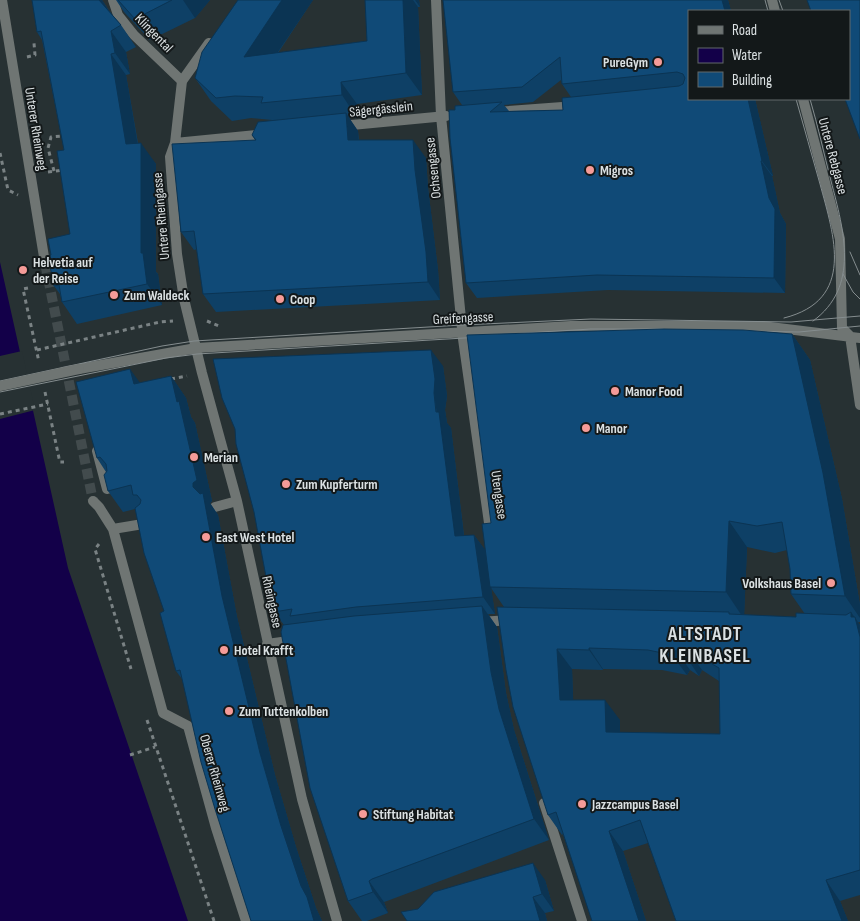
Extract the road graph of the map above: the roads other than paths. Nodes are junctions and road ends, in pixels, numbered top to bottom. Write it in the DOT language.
graph roads {
  1 [pos="2,0"];
  2 [pos="113,0"];
  3 [pos="436,0"];
  4 [pos="214,37"];
  5 [pos="182,81"];
  6 [pos="803,100"];
  7 [pos="587,106"];
  8 [pos="490,113"];
  9 [pos="461,115"];
  10 [pos="442,116"];
  11 [pos="333,127"];
  12 [pos="273,133"];
  13 [pos="174,144"];
  14 [pos="44,263"];
  15 [pos="463,332"];
  16 [pos="855,337"];
  17 [pos="196,348"];
  18 [pos="0,386"];
  19 [pos="860,405"];
  20 [pos="96,444"];
  21 [pos="115,491"];
  22 [pos="92,501"];
  23 [pos="237,501"];
  24 [pos="215,508"];
  25 [pos="148,523"];
  26 [pos="113,529"];
  27 [pos="494,552"];
  28 [pos="523,620"];
  29 [pos="465,623"];
  30 [pos="304,639"];
  31 [pos="267,644"];
  32 [pos="542,794"];
  33 [pos="246,921"];
  34 [pos="337,921"];
  35 [pos="582,921"];
  1 -- 14 [label="street, Unterer Rheinweg"];
  2 -- 5 [label="street, Klingental"];
  3 -- 10 [label="street, Ochsengasse"];
  4 -- 5 [label="street"];
  5 -- 13 [label="street, Untere Rheingasse"];
  6 -- 16 [label="street, Untere Rebgasse"];
  7 -- 8 [label="street"];
  9 -- 10 [label="street, Sägergässlein"];
  10 -- 11 [label="street, Sägergässlein"];
  10 -- 15 [label="street, Ochsengasse"];
  12 -- 13 [label="street"];
  13 -- 17 [label="street, Untere Rheingasse"];
  15 -- 16 [label="street, Greifengasse"];
  15 -- 17 [label="street, Greifengasse"];
  15 -- 27 [label="street, Utengasse"];
  16 -- 19 [label="street, Untere Rebgasse"];
  17 -- 18 [label="street, Greifengasse, bridge"];
  17 -- 23 [label="street, Rheingasse"];
  20 -- 21 [label="street"];
  22 -- 26 [label="street"];
  23 -- 24 [label="street"];
  23 -- 31 [label="street, Rheingasse"];
  25 -- 26 [label="street"];
  26 -- 33 [label="street, Oberer Rheinweg"];
  28 -- 29 [label="street"];
  30 -- 31 [label="street"];
  31 -- 34 [label="street, Rheingasse"];
  32 -- 35 [label="street"];
}
